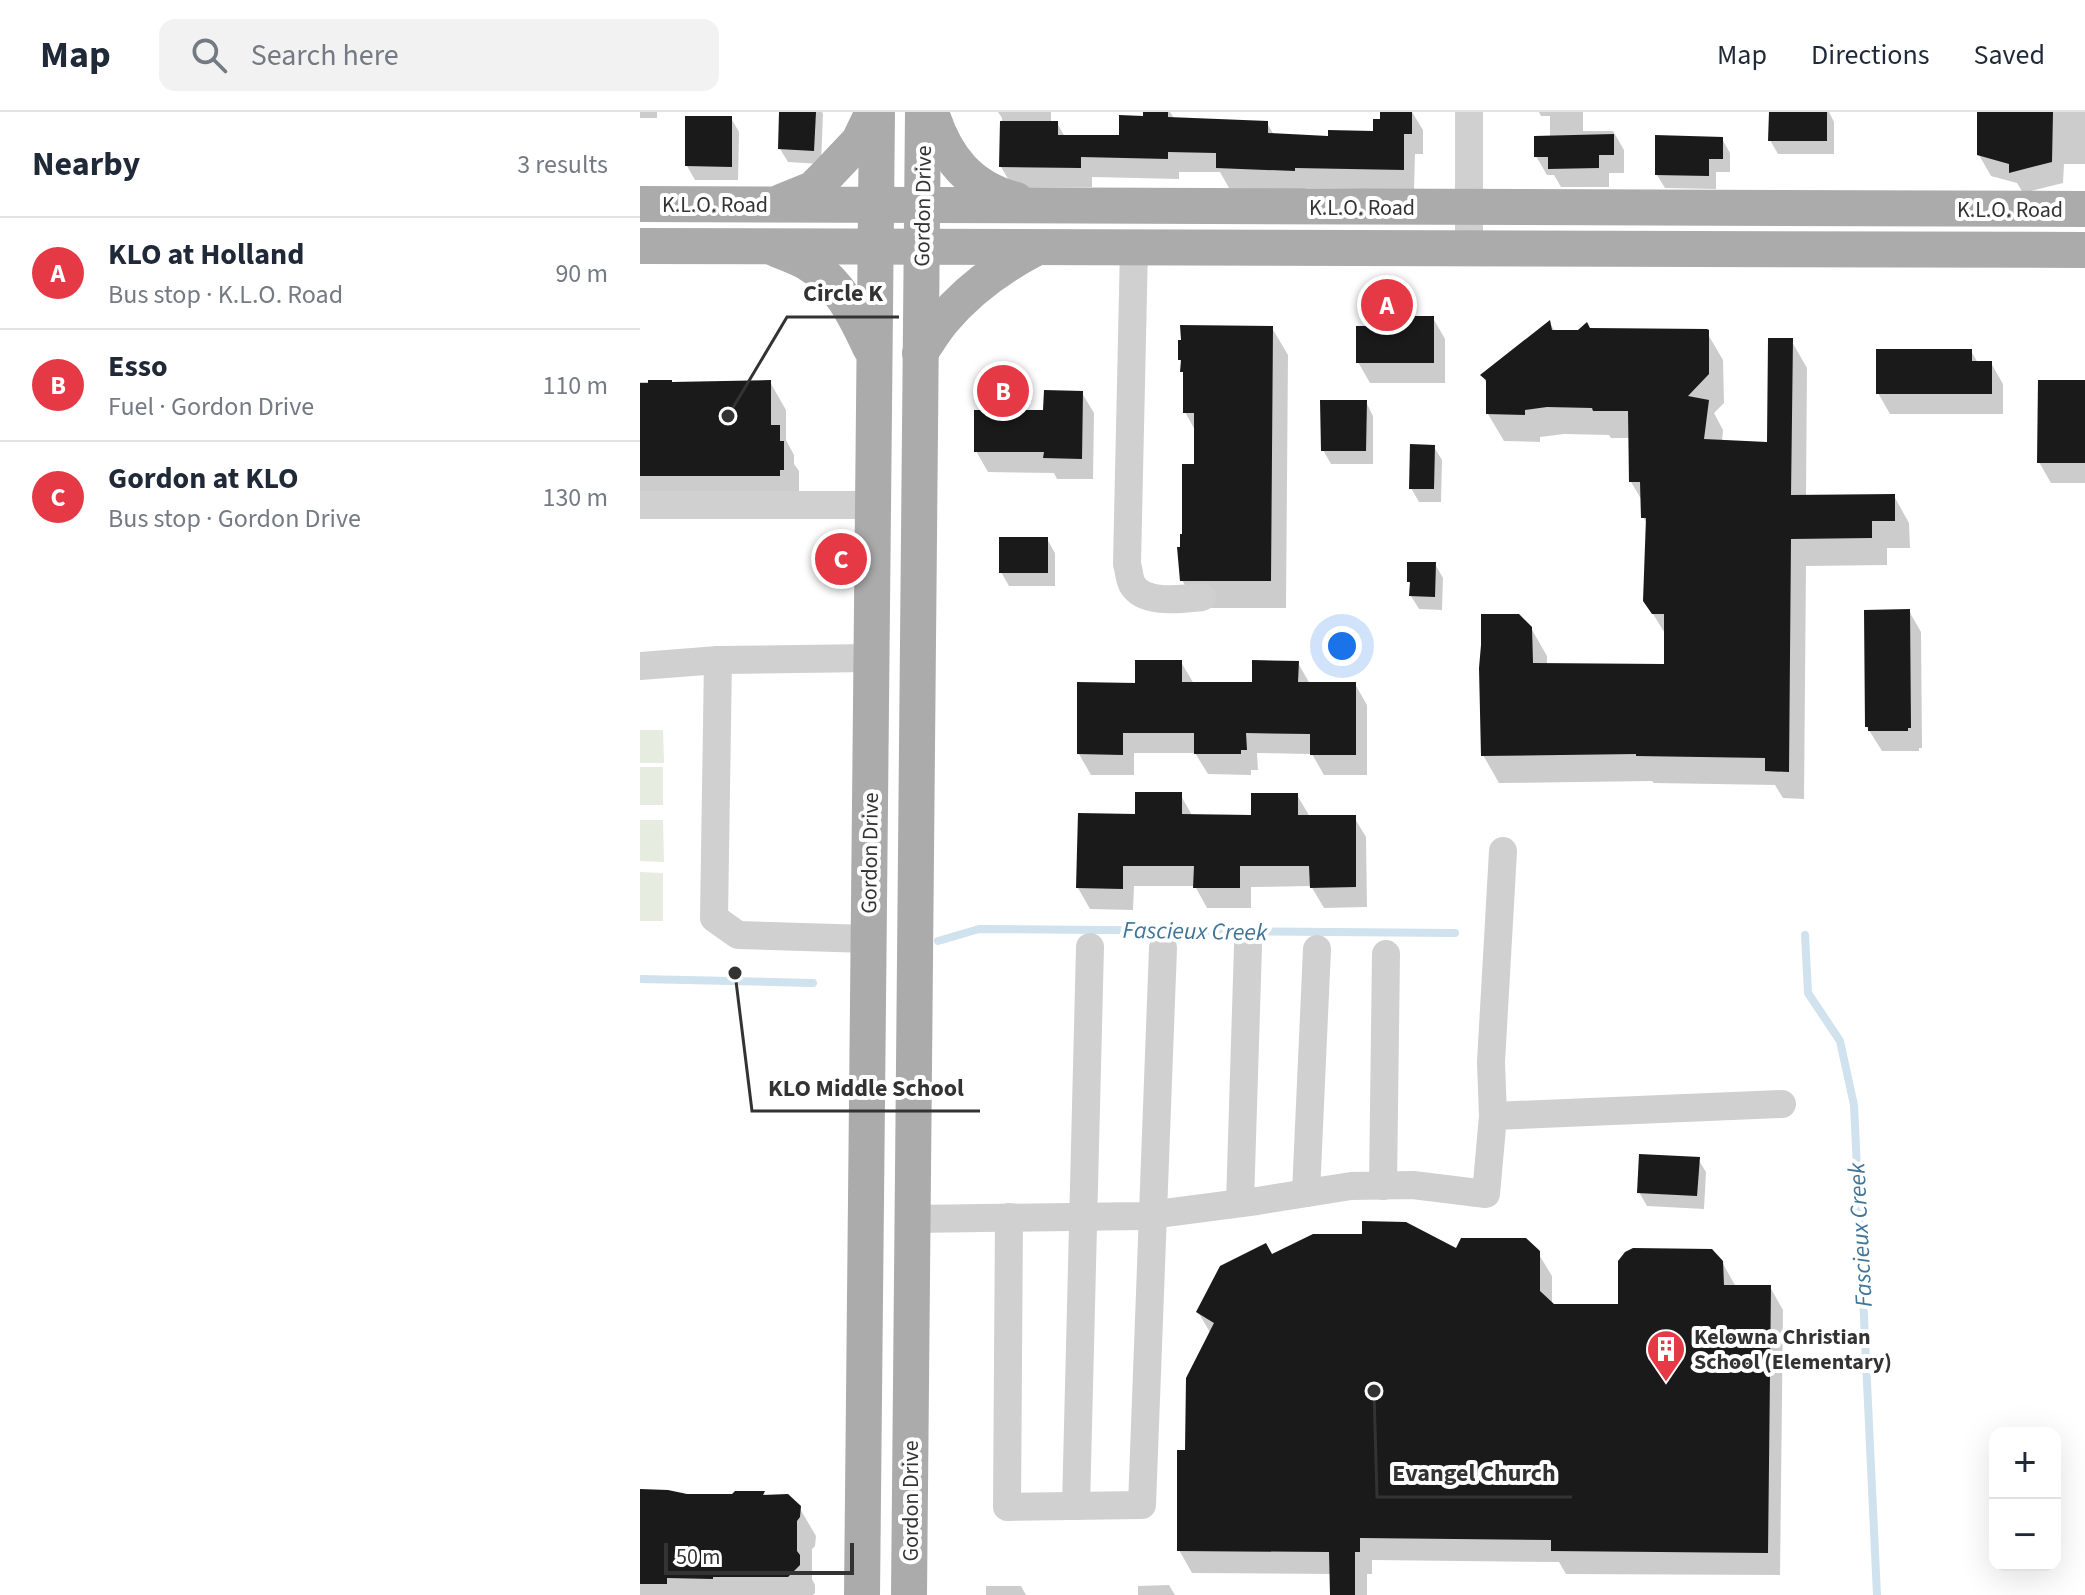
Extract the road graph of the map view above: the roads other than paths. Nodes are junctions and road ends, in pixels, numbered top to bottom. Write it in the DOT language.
graph roads {
  1 [pos="875,112"];
  2 [pos="923,112"];
  3 [pos="931,112"];
  4 [pos="1469,112"];
  5 [pos="640,204"];
  6 [pos="776,204"];
  7 [pos="875,205"];
  8 [pos="922,205"];
  9 [pos="1036,205"];
  10 [pos="1469,207"];
  11 [pos="2085,209"];
  12 [pos="640,246"];
  13 [pos="767,246"];
  14 [pos="874,246"];
  15 [pos="921,246"];
  16 [pos="1038,247"];
  17 [pos="1134,247"];
  18 [pos="1469,248"];
  19 [pos="2085,250"];
  20 [pos="873,353"];
  21 [pos="920,353"];
  22 [pos="640,505"];
  23 [pos="872,505"];
  24 [pos="1202,597"];
  25 [pos="870,658"];
  26 [pos="718,660"];
  27 [pos="640,666"];
  28 [pos="1503,851"];
  29 [pos="868,939"];
  30 [pos="1248,946"];
  31 [pos="1090,947"];
  32 [pos="1163,948"];
  33 [pos="1317,949"];
  34 [pos="1386,954"];
  35 [pos="1782,1104"];
  36 [pos="1493,1116"];
  37 [pos="1383,1186"];
  38 [pos="1306,1193"];
  39 [pos="1240,1203"];
  40 [pos="1154,1214"];
  41 [pos="1009,1217"];
  42 [pos="1082,1217"];
  43 [pos="912,1219"];
  44 [pos="1076,1506"];
  45 [pos="862,1595"];
  46 [pos="909,1595"];
  1 -- 6 [label="main road"];
  1 -- 7 [label="main road, Gordon Drive"];
  2 -- 8 [label="main road, Gordon Drive"];
  3 -- 9 [label="main road"];
  4 -- 10 [label="street"];
  5 -- 6 [label="main road, K.L.O. Road"];
  6 -- 7 [label="main road, K.L.O. Road"];
  7 -- 8 [label="main road, K.L.O. Road"];
  7 -- 14 [label="main road, Gordon Drive"];
  8 -- 9 [label="main road, K.L.O. Road"];
  8 -- 15 [label="main road, Gordon Drive"];
  9 -- 10 [label="main road, K.L.O. Road"];
  10 -- 11 [label="main road, K.L.O. Road"];
  10 -- 18 [label="street"];
  12 -- 13 [label="main road, K.L.O. Road"];
  13 -- 14 [label="main road, K.L.O. Road"];
  13 -- 20 [label="main road"];
  14 -- 15 [label="main road, K.L.O. Road"];
  14 -- 20 [label="main road, Gordon Drive"];
  15 -- 16 [label="main road, K.L.O. Road"];
  15 -- 21 [label="main road, Gordon Drive"];
  16 -- 17 [label="main road, K.L.O. Road"];
  16 -- 21 [label="main road"];
  17 -- 18 [label="main road, K.L.O. Road"];
  17 -- 24 [label="street"];
  18 -- 19 [label="main road, K.L.O. Road"];
  20 -- 23 [label="main road, Gordon Drive"];
  21 -- 43 [label="main road, Gordon Drive"];
  22 -- 23 [label="street"];
  23 -- 25 [label="main road, Gordon Drive"];
  25 -- 26 [label="street"];
  25 -- 29 [label="main road, Gordon Drive"];
  26 -- 27 [label="street"];
  26 -- 29 [label="street"];
  28 -- 36 [label="street"];
  29 -- 45 [label="main road, Gordon Drive"];
  30 -- 39 [label="street"];
  31 -- 42 [label="street"];
  32 -- 40 [label="street"];
  33 -- 38 [label="street"];
  34 -- 37 [label="street"];
  35 -- 36 [label="street"];
  36 -- 37 [label="street"];
  37 -- 38 [label="street"];
  38 -- 39 [label="street"];
  39 -- 40 [label="street"];
  40 -- 42 [label="street"];
  40 -- 44 [label="street"];
  41 -- 42 [label="street"];
  41 -- 43 [label="street"];
  41 -- 44 [label="street"];
  42 -- 44 [label="street"];
  43 -- 46 [label="main road, Gordon Drive"];
}
